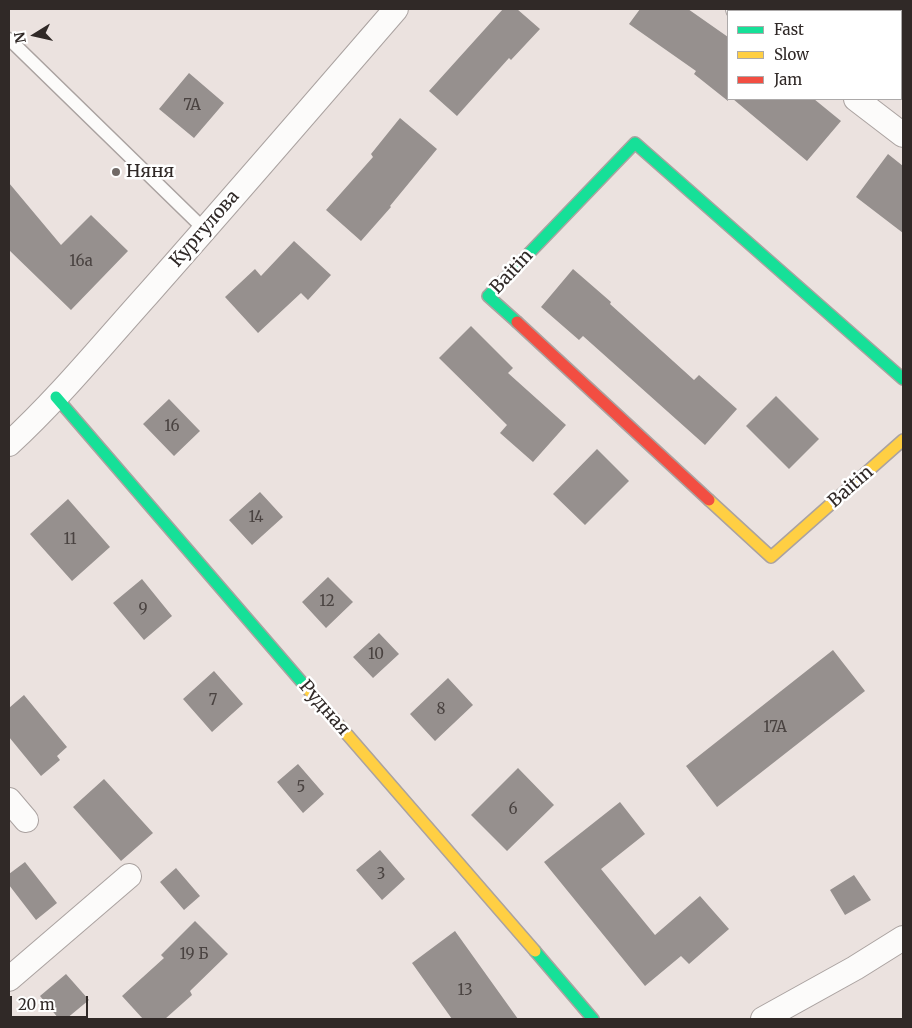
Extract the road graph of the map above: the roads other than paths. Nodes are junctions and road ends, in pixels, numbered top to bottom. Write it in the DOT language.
graph roads {
  1 [pos="396,9"];
  2 [pos="9,39"];
  3 [pos="857,100"];
  4 [pos="903,135"];
  5 [pos="205,230"];
  6 [pos="903,379"];
  7 [pos="56,397"];
  8 [pos="903,440"];
  9 [pos="9,444"];
  10 [pos="9,800"];
  11 [pos="26,820"];
  12 [pos="129,876"];
  13 [pos="903,938"];
  14 [pos="9,979"];
  15 [pos="593,1019"];
  16 [pos="763,1019"];
  1 -- 5 [label="street, Кургулова"];
  2 -- 5 [label="lane"];
  3 -- 4 [label="street"];
  5 -- 7 [label="street, Кургулова"];
  6 -- 8 [label="street, Baitin"];
  7 -- 9 [label="street, Кургулова"];
  7 -- 15 [label="street, Рудная"];
  10 -- 11 [label="street"];
  12 -- 14 [label="street"];
  13 -- 16 [label="street"];
}
